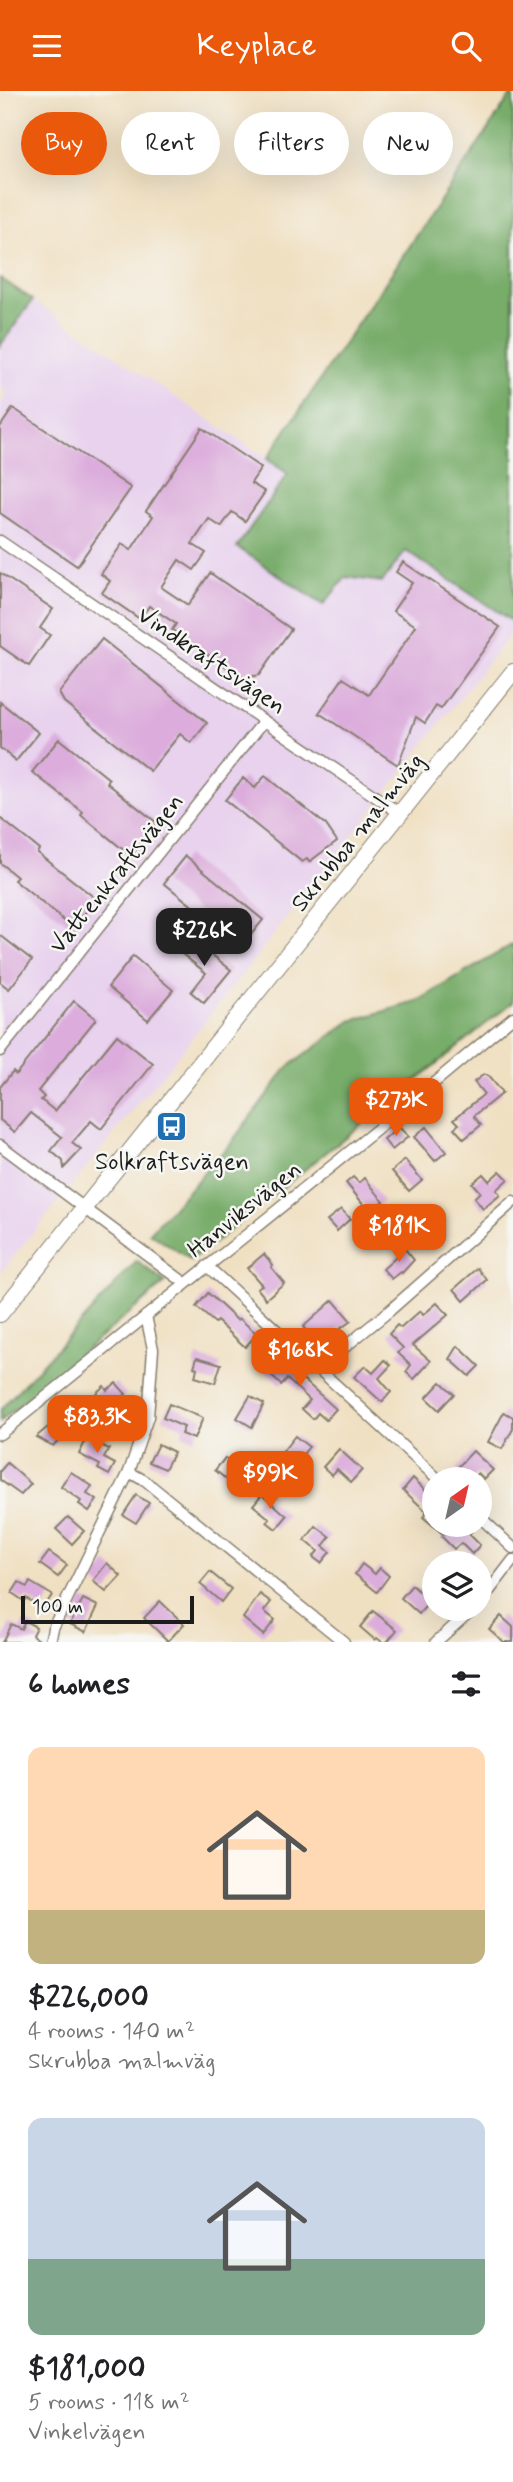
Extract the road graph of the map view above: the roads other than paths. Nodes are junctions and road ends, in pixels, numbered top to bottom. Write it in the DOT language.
graph roads {
  1 [pos="0,541"];
  2 [pos="513,672"];
  3 [pos="264,721"];
  4 [pos="401,814"];
  5 [pos="513,1017"];
  6 [pos="0,1051"];
  7 [pos="0,1145"];
  8 [pos="513,1202"];
  9 [pos="86,1208"];
  10 [pos="207,1266"];
  11 [pos="185,1283"];
  12 [pos="0,1314"];
  13 [pos="146,1315"];
  14 [pos="319,1368"];
  15 [pos="0,1434"];
  16 [pos="425,1467"];
  17 [pos="129,1472"];
  18 [pos="492,1528"];
  19 [pos="513,1548"];
  20 [pos="513,1560"];
  21 [pos="492,1587"];
  22 [pos="459,1621"];
  23 [pos="50,1642"];
  24 [pos="344,1642"];
  25 [pos="436,1642"];
  1 -- 3 [label="street, Vindkraftsvägen"];
  2 -- 4 [label="street, Skrubba malmväg"];
  3 -- 4 [label="street, Vindkraftsvägen"];
  3 -- 6 [label="street, Vattenkraftsvägen"];
  4 -- 9 [label="street, Skrubba malmväg"];
  5 -- 10 [label="street, Hanviksvägen"];
  7 -- 9 [label="street"];
  8 -- 14 [label="street"];
  9 -- 11 [label="street"];
  9 -- 12 [label="street, Skrubba malmväg"];
  10 -- 11 [label="street, Hanviksvägen"];
  10 -- 14 [label="street"];
  11 -- 13 [label="street, Hanviksvägen"];
  13 -- 15 [label="street, Hanviksvägen"];
  13 -- 17 [label="street"];
  14 -- 16 [label="street"];
  17 -- 23 [label="street"];
  17 -- 24 [label="street"];
  18 -- 19 [label="street"];
  20 -- 21 [label="street"];
  22 -- 25 [label="street"];
}
